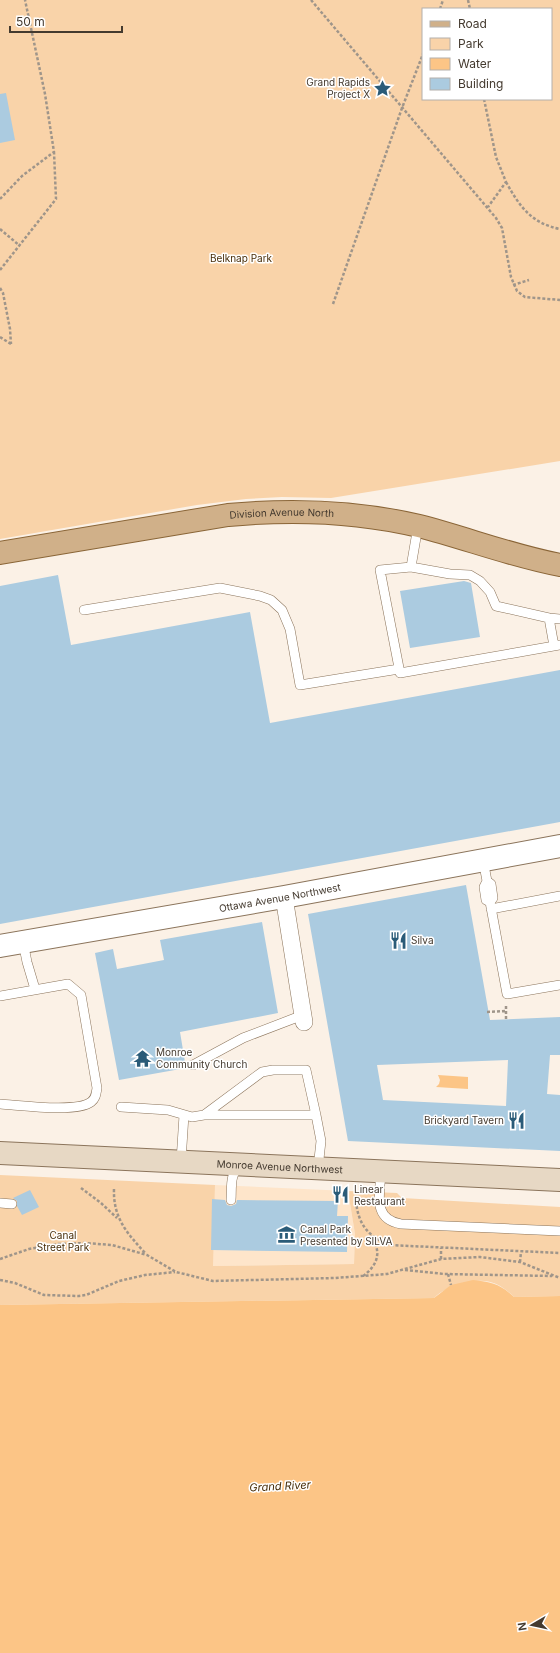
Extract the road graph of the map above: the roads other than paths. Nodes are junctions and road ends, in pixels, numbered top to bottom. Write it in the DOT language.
graph roads {
  1 [pos="418,526"];
  2 [pos="0,553"];
  3 [pos="560,565"];
  4 [pos="411,567"];
  5 [pos="84,610"];
  6 [pos="549,618"];
  7 [pos="560,619"];
  8 [pos="557,646"];
  9 [pos="399,669"];
  10 [pos="560,846"];
  11 [pos="485,871"];
  12 [pos="560,896"];
  13 [pos="284,897"];
  14 [pos="491,906"];
  15 [pos="23,942"];
  16 [pos="0,946"];
  17 [pos="560,985"];
  18 [pos="35,989"];
  19 [pos="0,996"];
  20 [pos="304,1019"];
  21 [pos="193,1065"];
  22 [pos="0,1104"];
  23 [pos="120,1107"];
  24 [pos="204,1115"];
  25 [pos="316,1115"];
  26 [pos="184,1116"];
  27 [pos="0,1153"];
  28 [pos="181,1161"];
  29 [pos="266,1166"];
  30 [pos="0,1167"];
  31 [pos="318,1168"];
  32 [pos="233,1178"];
  33 [pos="381,1178"];
  34 [pos="560,1180"];
  35 [pos="560,1194"];
  36 [pos="231,1200"];
  37 [pos="0,1204"];
  38 [pos="12,1204"];
  39 [pos="560,1231"];
  1 -- 2 [label="main road, Division Avenue North"];
  1 -- 3 [label="main road, Division Avenue North"];
  1 -- 4 [label="lane"];
  4 -- 6 [label="lane"];
  4 -- 9 [label="lane"];
  5 -- 9 [label="lane"];
  6 -- 7 [label="lane"];
  6 -- 8 [label="lane"];
  8 -- 9 [label="lane"];
  10 -- 11 [label="street, Ottawa Avenue Northwest"];
  11 -- 13 [label="street, Ottawa Avenue Northwest"];
  11 -- 14 [label="lane"];
  12 -- 14 [label="lane"];
  13 -- 15 [label="street, Ottawa Avenue Northwest"];
  13 -- 20 [label="street"];
  14 -- 17 [label="lane"];
  15 -- 16 [label="street, Ottawa Avenue Northwest"];
  15 -- 18 [label="lane"];
  18 -- 19 [label="lane"];
  18 -- 22 [label="lane"];
  20 -- 21 [label="lane"];
  23 -- 26 [label="lane"];
  24 -- 25 [label="lane"];
  24 -- 25 [label="lane"];
  24 -- 26 [label="lane"];
  25 -- 31 [label="lane"];
  26 -- 28 [label="lane"];
  27 -- 28 [label="main road, Monroe Avenue Northwest"];
  28 -- 29 [label="main road, Monroe Avenue Northwest"];
  29 -- 31 [label="main road, Monroe Avenue Northwest"];
  29 -- 32 [label="lane"];
  30 -- 32 [label="main road, Monroe Avenue Northwest"];
  31 -- 33 [label="main road, Monroe Avenue Northwest"];
  32 -- 33 [label="main road, Monroe Avenue Northwest"];
  32 -- 36 [label="lane"];
  33 -- 34 [label="main road, Monroe Avenue Northwest"];
  33 -- 35 [label="main road, Monroe Avenue Northwest"];
  33 -- 39 [label="lane"];
  37 -- 38 [label="lane"];
}
